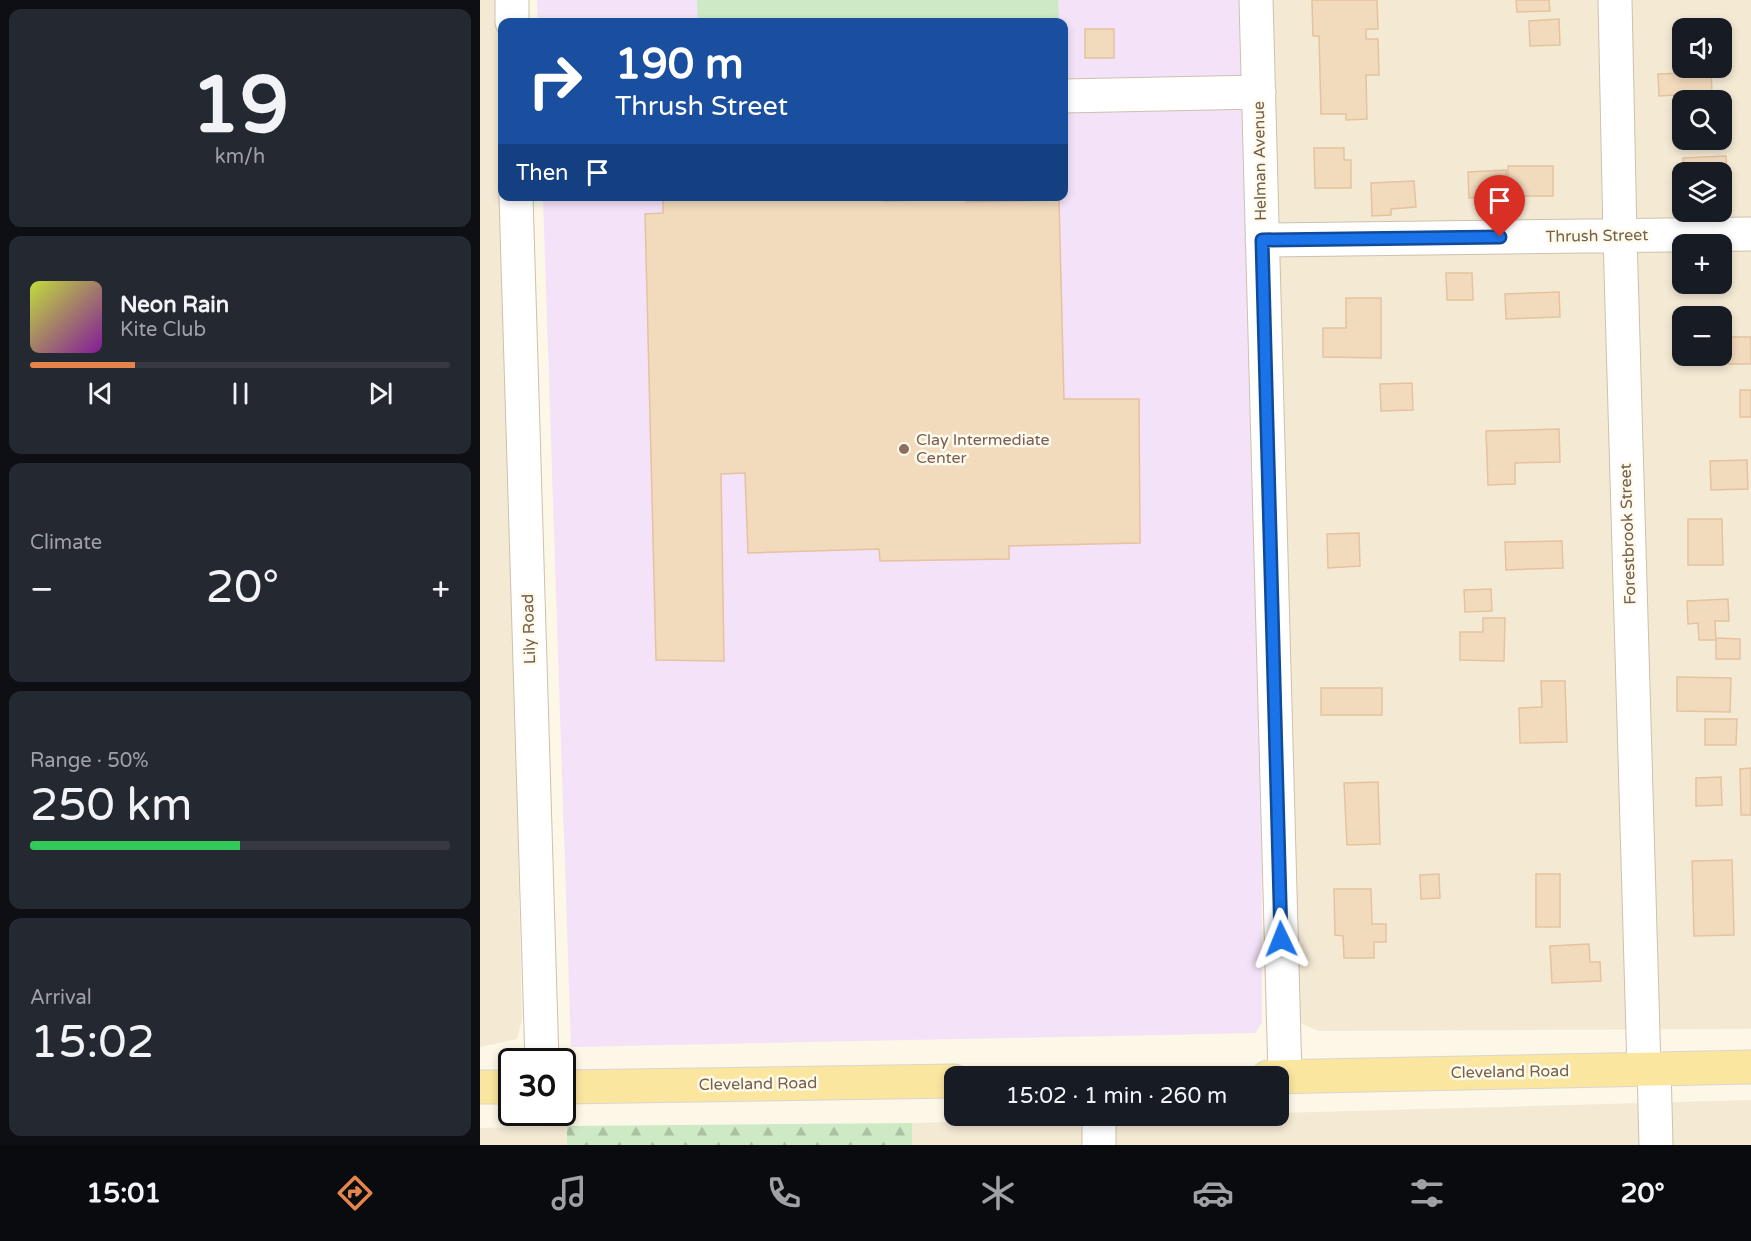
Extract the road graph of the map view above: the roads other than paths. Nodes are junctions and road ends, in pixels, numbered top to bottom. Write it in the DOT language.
graph roads {
  1 [pos="512,0"];
  2 [pos="1257,0"];
  3 [pos="1615,0"];
  4 [pos="512,18"];
  5 [pos="1259,92"];
  6 [pos="1068,96"];
  7 [pos="516,201"];
  8 [pos="1751,234"];
  9 [pos="1620,236"];
  10 [pos="1262,240"];
  11 [pos="542,1048"];
  12 [pos="1276,1066"];
  13 [pos="1751,1067"];
  14 [pos="1649,1068"];
  15 [pos="1289,1077"];
  16 [pos="944,1081"];
  17 [pos="480,1087"];
  18 [pos="498,1087"];
  19 [pos="576,1087"];
  20 [pos="1099,1126"];
  21 [pos="1099,1145"];
  22 [pos="1656,1145"];
  1 -- 4 [label="street"];
  2 -- 5 [label="street, Helman Avenue"];
  3 -- 9 [label="street, Forestbrook Street"];
  5 -- 6 [label="street"];
  5 -- 10 [label="street, Helman Avenue"];
  7 -- 11 [label="street, Lily Road"];
  8 -- 9 [label="street, Thrush Street"];
  9 -- 10 [label="street, Thrush Street"];
  9 -- 14 [label="street, Forestbrook Street"];
  10 -- 12 [label="street, Helman Avenue"];
  13 -- 14 [label="main road, Cleveland Road"];
  14 -- 15 [label="main road, Cleveland Road"];
  14 -- 22 [label="street, Forestbrook Street"];
  16 -- 19 [label="main road, Cleveland Road"];
  17 -- 18 [label="main road"];
  20 -- 21 [label="street"];
}
